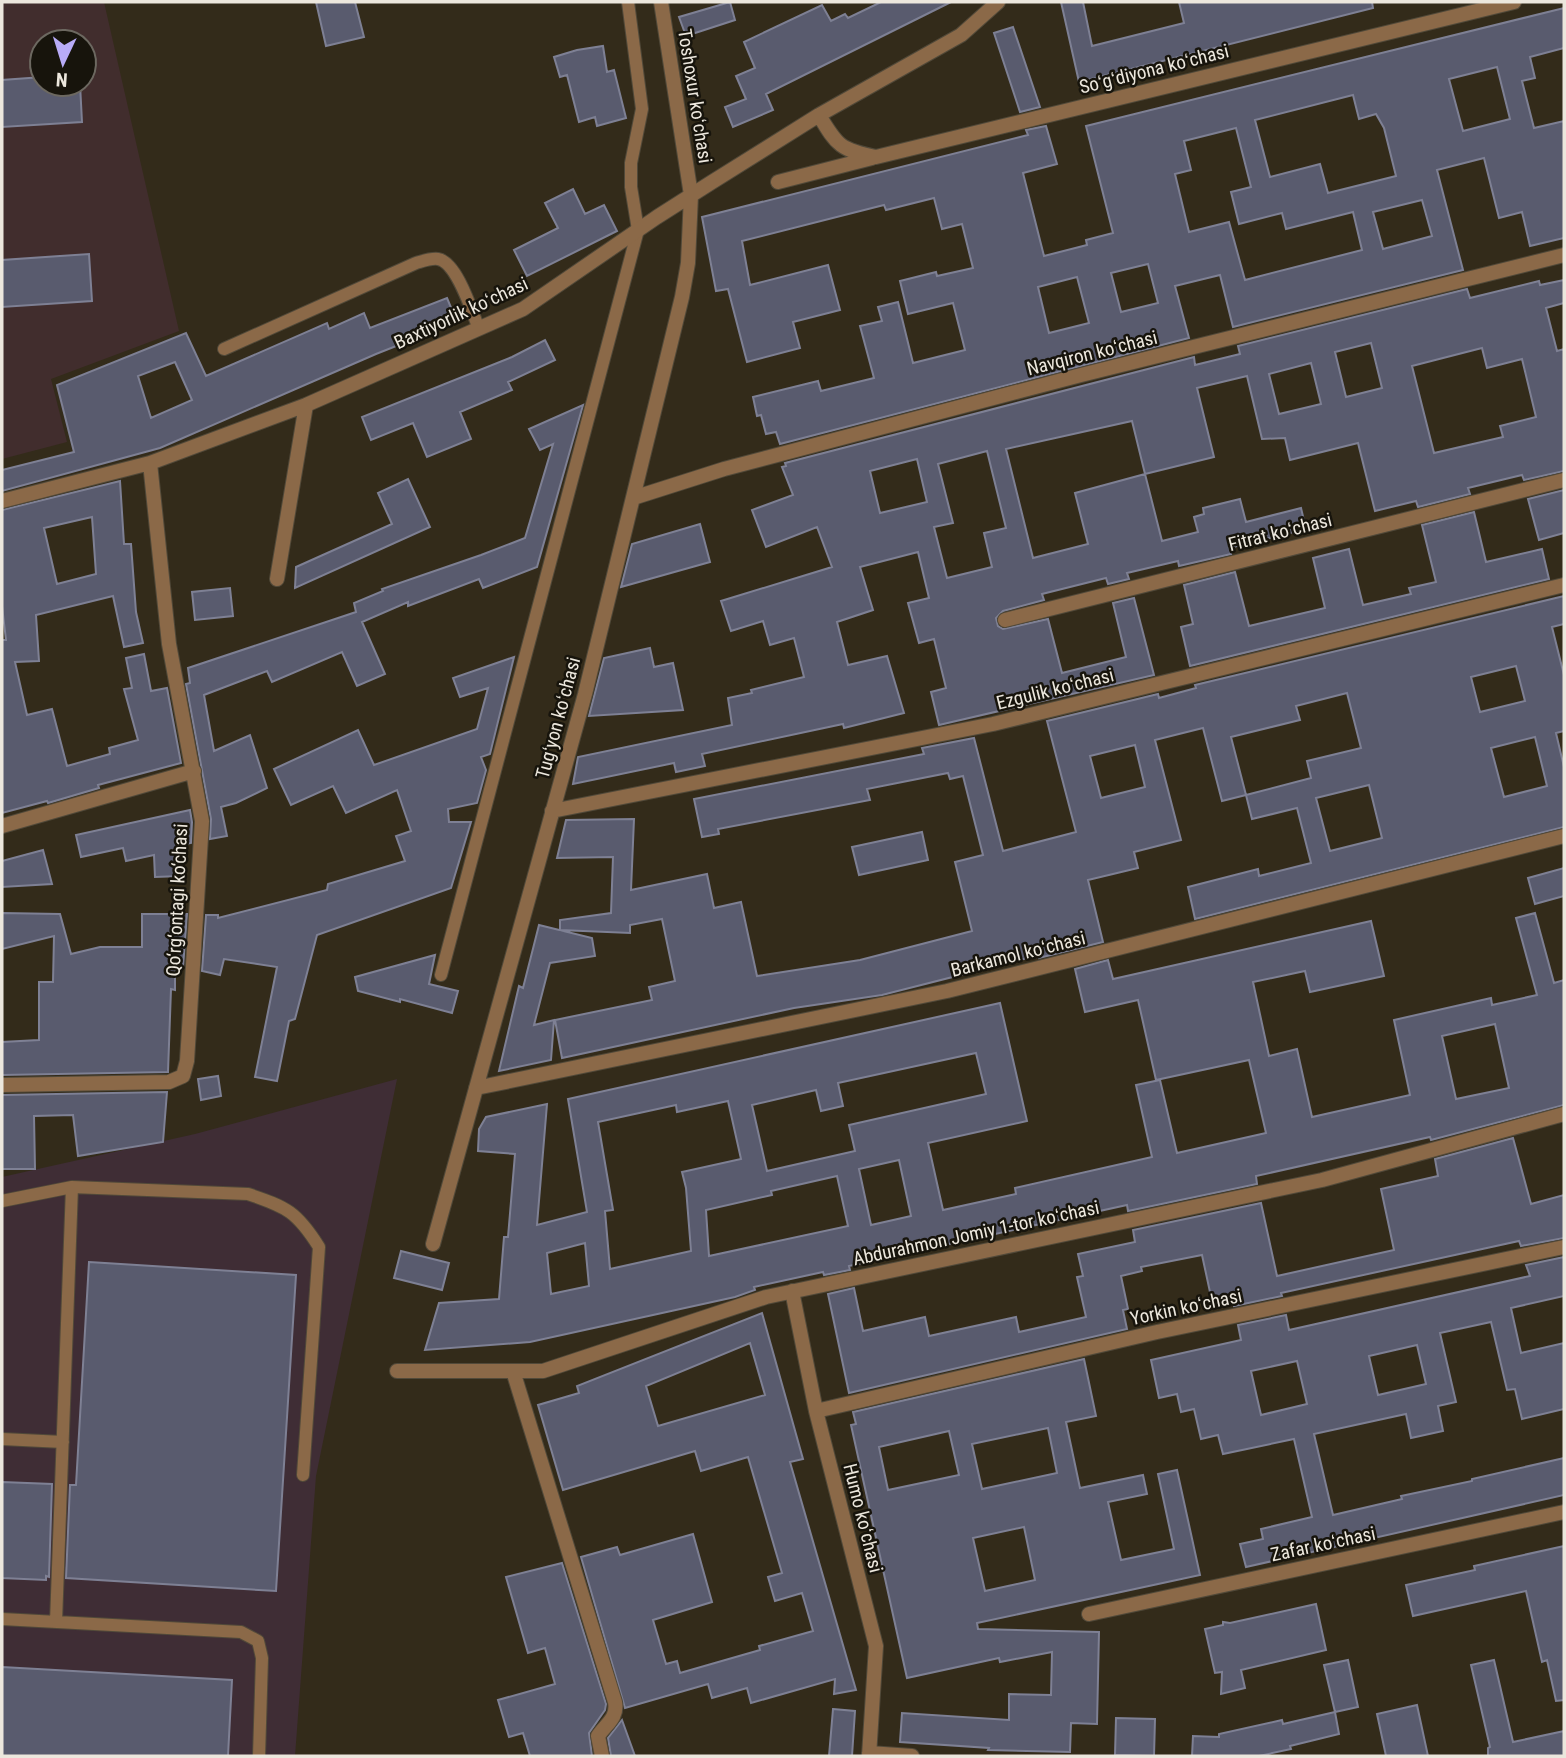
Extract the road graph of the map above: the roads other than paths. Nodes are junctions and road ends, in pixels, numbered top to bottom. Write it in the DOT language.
graph roads {
  1 [pos="628,2"];
  2 [pos="662,2"];
  3 [pos="998,2"];
  4 [pos="1514,2"];
  5 [pos="819,115"];
  6 [pos="876,157"];
  7 [pos="778,182"];
  8 [pos="691,195"];
  9 [pos="638,230"];
  10 [pos="1564,255"];
  11 [pos="479,329"];
  12 [pos="224,349"];
  13 [pos="306,405"];
  14 [pos="150,463"];
  15 [pos="1564,480"];
  16 [pos="633,498"];
  17 [pos="2,501"];
  18 [pos="277,579"];
  19 [pos="1564,585"];
  20 [pos="1005,620"];
  21 [pos="194,771"];
  22 [pos="552,811"];
  23 [pos="2,826"];
  24 [pos="1564,836"];
  25 [pos="441,975"];
  26 [pos="2,1085"];
  27 [pos="475,1088"];
  28 [pos="1564,1114"];
  29 [pos="72,1187"];
  30 [pos="2,1201"];
  31 [pos="433,1244"];
  32 [pos="1564,1247"];
  33 [pos="792,1291"];
  34 [pos="397,1371"];
  35 [pos="513,1371"];
  36 [pos="816,1411"];
  37 [pos="2,1439"];
  38 [pos="63,1442"];
  39 [pos="303,1475"];
  40 [pos="1564,1512"];
  41 [pos="1090,1614"];
  42 [pos="2,1619"];
  43 [pos="56,1622"];
  44 [pos="869,1755"];
  45 [pos="259,1756"];
  46 [pos="602,1756"];
  47 [pos="912,1756"];
  1 -- 9 [label="lane"];
  2 -- 8 [label="street, Toshoxur koʻchasi"];
  3 -- 5 [label="street, Baxtiyorlik koʻchasi"];
  4 -- 6 [label="street, Soʻgʻdiyona koʻchasi"];
  5 -- 6 [label="street"];
  5 -- 8 [label="street, Baxtiyorlik koʻchasi"];
  6 -- 7 [label="street, Soʻgʻdiyona koʻchasi"];
  8 -- 9 [label="street, Baxtiyorlik koʻchasi"];
  8 -- 16 [label="street, Tugʻyon koʻchasi"];
  9 -- 11 [label="street, Baxtiyorlik koʻchasi"];
  9 -- 25 [label="lane"];
  10 -- 16 [label="street, Navqiron koʻchasi"];
  11 -- 12 [label="lane"];
  11 -- 13 [label="street, Baxtiyorlik koʻchasi"];
  13 -- 14 [label="street, Baxtiyorlik koʻchasi"];
  13 -- 18 [label="street"];
  14 -- 17 [label="street, Baxtiyorlik koʻchasi"];
  14 -- 21 [label="street, Qo‘rg‘ontagi ko‘chasi"];
  15 -- 20 [label="street, Fitrat koʻchasi"];
  16 -- 22 [label="street, Tugʻyon koʻchasi"];
  19 -- 22 [label="street, Ezgulik koʻchasi"];
  21 -- 23 [label="street"];
  21 -- 26 [label="street, Qo‘rg‘ontagi ko‘chasi"];
  22 -- 27 [label="street, Tugʻyon koʻchasi"];
  24 -- 27 [label="street, Barkamol koʻchasi"];
  27 -- 31 [label="street, Tugʻyon koʻchasi"];
  28 -- 33 [label="street, Abdurahmon Jomiy 1-tor koʻchasi"];
  29 -- 30 [label="lane"];
  29 -- 38 [label="lane"];
  29 -- 39 [label="lane"];
  32 -- 36 [label="street, Yorkin koʻchasi"];
  33 -- 35 [label="street, Abdurahmon Jomiy 1-tor koʻchasi"];
  33 -- 36 [label="street, Humo koʻchasi"];
  34 -- 35 [label="street, Abdurahmon Jomiy 1-tor koʻchasi"];
  35 -- 46 [label="street"];
  36 -- 44 [label="street, Humo koʻchasi"];
  37 -- 38 [label="lane"];
  38 -- 43 [label="lane"];
  40 -- 41 [label="street, Zafar koʻchasi"];
  42 -- 43 [label="lane"];
  43 -- 45 [label="lane"];
  44 -- 47 [label="street"];
}
